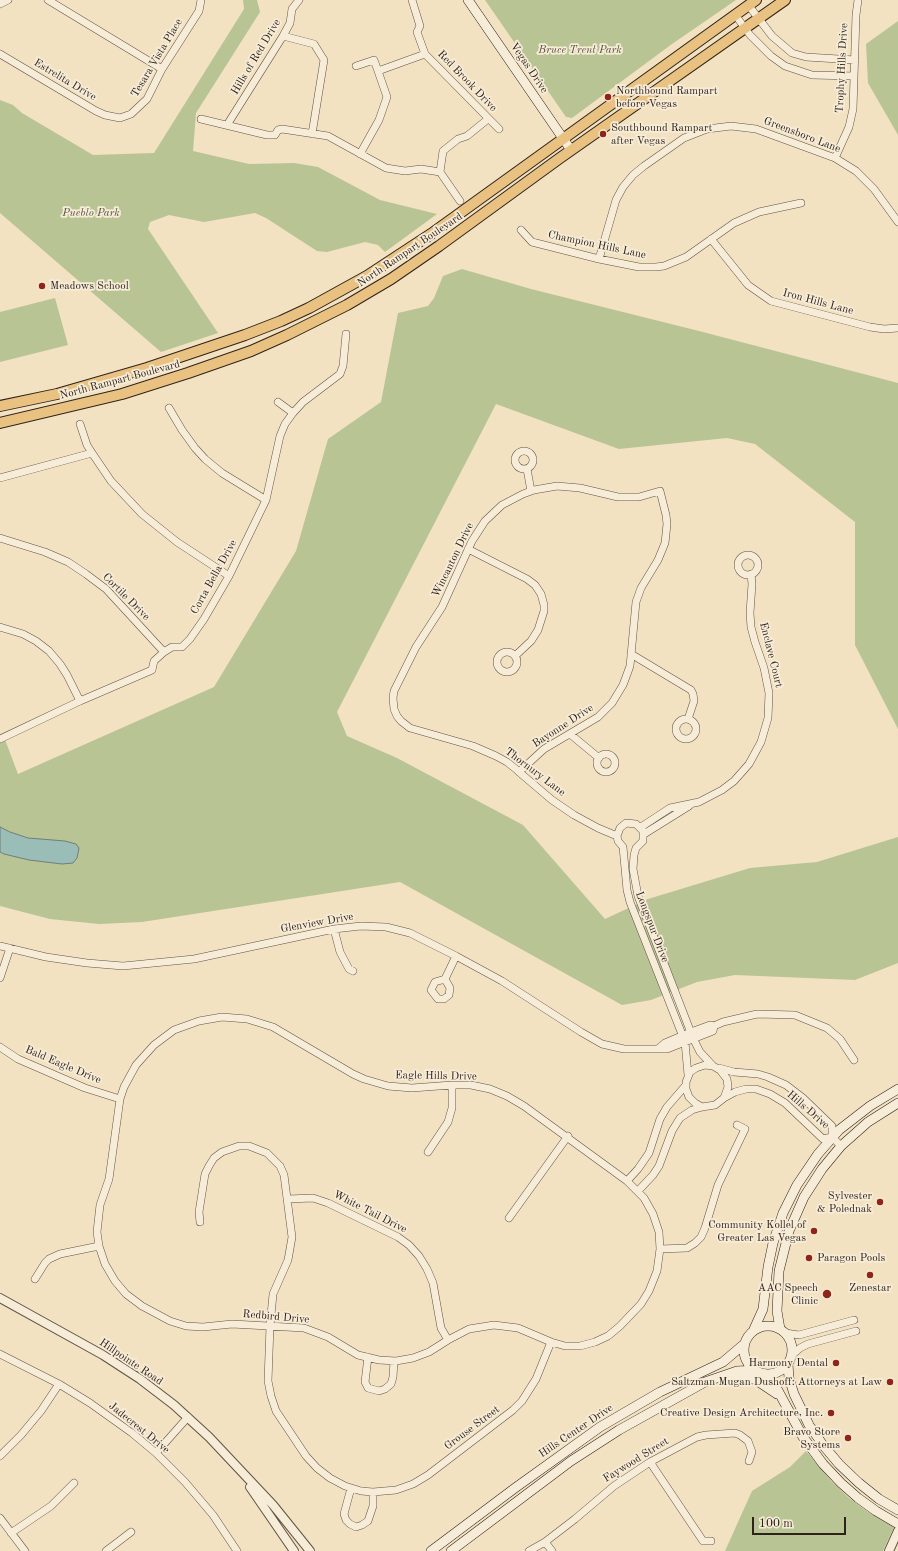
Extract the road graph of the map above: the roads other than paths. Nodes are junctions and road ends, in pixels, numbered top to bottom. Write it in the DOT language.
graph roads {
  1 [pos="8,0"];
  2 [pos="48,0"];
  3 [pos="201,0"];
  4 [pos="299,0"];
  5 [pos="412,0"];
  6 [pos="468,0"];
  7 [pos="785,0"];
  8 [pos="858,0"];
  9 [pos="752,3"];
  10 [pos="0,4"];
  11 [pos="736,16"];
  12 [pos="759,19"];
  13 [pos="745,28"];
  14 [pos="283,36"];
  15 [pos="0,54"];
  16 [pos="425,54"];
  17 [pos="855,60"];
  18 [pos="356,66"];
  19 [pos="162,69"];
  20 [pos="378,71"];
  21 [pos="854,76"];
  22 [pos="120,118"];
  23 [pos="488,118"];
  24 [pos="202,119"];
  25 [pos="227,125"];
  26 [pos="499,130"];
  27 [pos="312,134"];
  28 [pos="563,138"];
  29 [pos="571,150"];
  30 [pos="360,154"];
  31 [pos="835,158"];
  32 [pos="440,172"];
  33 [pos="460,201"];
  34 [pos="801,203"];
  35 [pos="898,222"];
  36 [pos="521,230"];
  37 [pos="711,239"];
  38 [pos="599,259"];
  39 [pos="281,321"];
  40 [pos="898,328"];
  41 [pos="346,334"];
  42 [pos="287,335"];
  43 [pos="278,402"];
  44 [pos="0,406"];
  45 [pos="169,408"];
  46 [pos="292,413"];
  47 [pos="0,422"];
  48 [pos="80,424"];
  49 [pos="92,453"];
  50 [pos="527,469"];
  51 [pos="0,478"];
  52 [pos="531,491"];
  53 [pos="660,491"];
  54 [pos="266,500"];
  55 [pos="0,538"];
  56 [pos="468,550"];
  57 [pos="751,574"];
  58 [pos="229,576"];
  59 [pos="0,627"];
  60 [pos="164,652"];
  61 [pos="631,654"];
  62 [pos="515,656"];
  63 [pos="80,701"];
  64 [pos="395,712"];
  65 [pos="688,719"];
  66 [pos="570,734"];
  67 [pos="0,739"];
  68 [pos="599,758"];
  69 [pos="519,772"];
  70 [pos="695,803"];
  71 [pos="640,827"];
  72 [pos="644,834"];
  73 [pos="618,836"];
  74 [pos="334,929"];
  75 [pos="0,946"];
  76 [pos="10,948"];
  77 [pos="456,956"];
  78 [pos="353,971"];
  79 [pos="0,978"];
  80 [pos="445,979"];
  81 [pos="692,1035"];
  82 [pos="684,1038"];
  83 [pos="0,1046"];
  84 [pos="854,1060"];
  85 [pos="715,1067"];
  86 [pos="688,1075"];
  87 [pos="452,1085"];
  88 [pos="686,1085"];
  89 [pos="898,1089"];
  90 [pos="724,1098"];
  91 [pos="120,1099"];
  92 [pos="898,1103"];
  93 [pos="702,1106"];
  94 [pos="737,1125"];
  95 [pos="568,1136"];
  96 [pos="832,1138"];
  97 [pos="841,1146"];
  98 [pos="428,1152"];
  99 [pos="627,1181"];
  100 [pos="638,1191"];
  101 [pos="288,1199"];
  102 [pos="509,1218"];
  103 [pos="200,1222"];
  104 [pos="99,1246"];
  105 [pos="660,1249"];
  106 [pos="35,1279"];
  107 [pos="0,1298"];
  108 [pos="854,1320"];
  109 [pos="270,1326"];
  110 [pos="754,1330"];
  111 [pos="783,1331"];
  112 [pos="856,1331"];
  113 [pos="448,1340"];
  114 [pos="551,1342"];
  115 [pos="743,1345"];
  116 [pos="0,1354"];
  117 [pos="368,1357"];
  118 [pos="790,1359"];
  119 [pos="394,1361"];
  120 [pos="759,1372"];
  121 [pos="723,1376"];
  122 [pos="59,1384"];
  123 [pos="782,1399"];
  124 [pos="188,1417"];
  125 [pos="156,1453"];
  126 [pos="0,1456"];
  127 [pos="749,1461"];
  128 [pos="650,1462"];
  129 [pos="235,1464"];
  130 [pos="74,1483"];
  131 [pos="351,1488"];
  132 [pos="373,1492"];
  133 [pos="898,1510"];
  134 [pos="0,1518"];
  135 [pos="898,1524"];
  136 [pos="898,1531"];
  137 [pos="131,1532"];
  138 [pos="11,1533"];
  139 [pos="710,1541"];
  140 [pos="545,1542"];
  141 [pos="25,1551"];
  142 [pos="106,1551"];
  143 [pos="237,1551"];
  144 [pos="294,1551"];
  145 [pos="310,1551"];
  146 [pos="431,1551"];
  147 [pos="451,1551"];
  148 [pos="529,1551"];
  149 [pos="552,1551"];
  150 [pos="889,1551"];
  1 -- 10 [label="street"];
  2 -- 19 [label="street"];
  3 -- 19 [label="street, Tesara Vista Place"];
  4 -- 14 [label="street, Hills of Red Drive"];
  5 -- 16 [label="street, Red Brook Drive"];
  6 -- 28 [label="main road, Vegas Drive"];
  7 -- 12 [label="main road, North Rampart Boulevard"];
  8 -- 17 [label="street, Trophy Hills Drive"];
  9 -- 11 [label="main road, North Rampart Boulevard"];
  9 -- 12 [label="street"];
  11 -- 13 [label="street"];
  11 -- 28 [label="main road, North Rampart Boulevard"];
  12 -- 13 [label="main road, North Rampart Boulevard"];
  12 -- 17 [label="street"];
  13 -- 21 [label="street"];
  13 -- 29 [label="main road, North Rampart Boulevard"];
  14 -- 25 [label="street, Hills of Red Drive"];
  14 -- 27 [label="street"];
  15 -- 22 [label="street, Estrelita Drive"];
  16 -- 20 [label="street"];
  16 -- 23 [label="street, Red Brook Drive"];
  17 -- 21 [label="street, Trophy Hills Drive"];
  18 -- 20 [label="street"];
  19 -- 22 [label="street, Tesara Vista Place"];
  20 -- 30 [label="street"];
  21 -- 31 [label="street, Trophy Hills Drive"];
  23 -- 26 [label="street, Red Brook Drive"];
  23 -- 32 [label="street"];
  24 -- 25 [label="street"];
  25 -- 27 [label="street"];
  27 -- 30 [label="street"];
  28 -- 29 [label="main road, Vegas Drive"];
  28 -- 39 [label="main road, North Rampart Boulevard"];
  29 -- 42 [label="main road, North Rampart Boulevard"];
  30 -- 32 [label="street"];
  31 -- 35 [label="street, Greensboro Lane"];
  31 -- 38 [label="street, Greensboro Lane"];
  32 -- 33 [label="street"];
  34 -- 37 [label="street, Champion Hills Lane"];
  36 -- 38 [label="street, Champion Hills Lane"];
  37 -- 38 [label="street, Champion Hills Lane"];
  37 -- 40 [label="street, Iron Hills Lane"];
  39 -- 42 [label="main road"];
  39 -- 44 [label="main road, North Rampart Boulevard"];
  41 -- 46 [label="street, Corta Bella Drive"];
  42 -- 47 [label="main road, North Rampart Boulevard"];
  43 -- 46 [label="street"];
  45 -- 54 [label="street"];
  46 -- 54 [label="street, Corta Bella Drive"];
  48 -- 49 [label="street"];
  49 -- 51 [label="street"];
  49 -- 58 [label="street"];
  50 -- 52 [label="street"];
  52 -- 53 [label="street, Wincanton Drive"];
  52 -- 56 [label="street, Wincanton Drive"];
  53 -- 61 [label="street, Bayonne Drive"];
  54 -- 58 [label="street, Corta Bella Drive"];
  55 -- 60 [label="street, Cortile Drive"];
  56 -- 62 [label="street"];
  56 -- 64 [label="street, Wincanton Drive"];
  57 -- 70 [label="street, Enclave Court"];
  58 -- 60 [label="street, Corta Bella Drive"];
  59 -- 63 [label="street"];
  60 -- 63 [label="street"];
  61 -- 65 [label="street"];
  61 -- 66 [label="street, Bayonne Drive"];
  63 -- 67 [label="street"];
  64 -- 69 [label="street, Thornury Lane"];
  66 -- 68 [label="street"];
  66 -- 69 [label="street, Bayonne Drive"];
  69 -- 73 [label="street, Thornury Lane"];
  70 -- 71 [label="street, Enclave Court"];
  70 -- 72 [label="street, Enclave Court"];
  71 -- 72 [label="street"];
  71 -- 73 [label="street"];
  72 -- 81 [label="street, Longspur Drive"];
  73 -- 82 [label="street, Longspur Drive"];
  74 -- 76 [label="street, Glenview Drive"];
  74 -- 77 [label="street, Glenview Drive"];
  74 -- 78 [label="street"];
  75 -- 76 [label="street, Glenview Drive"];
  76 -- 79 [label="street"];
  77 -- 80 [label="street"];
  77 -- 82 [label="street, Glenview Drive"];
  81 -- 82 [label="street, Glenview Drive"];
  81 -- 84 [label="street, Glenview Drive"];
  81 -- 85 [label="street, Longspur Drive"];
  82 -- 86 [label="street, Longspur Drive"];
  83 -- 91 [label="street, Bald Eagle Drive"];
  85 -- 86 [label="street, Hills Drive"];
  85 -- 90 [label="street"];
  85 -- 96 [label="street, Hills Drive"];
  86 -- 88 [label="street"];
  87 -- 91 [label="street, Eagle Hills Drive"];
  87 -- 95 [label="street, Eagle Hills Drive"];
  87 -- 98 [label="street"];
  88 -- 93 [label="street"];
  88 -- 99 [label="street"];
  89 -- 96 [label="main road"];
  90 -- 93 [label="street, Hills Drive"];
  90 -- 96 [label="street, Hills Drive"];
  91 -- 104 [label="street, Redbird Drive"];
  92 -- 97 [label="main road"];
  93 -- 100 [label="street, Hills Drive"];
  94 -- 105 [label="street"];
  95 -- 99 [label="street, Eagle Hills Drive"];
  95 -- 102 [label="street"];
  96 -- 97 [label="street, Hills Drive"];
  96 -- 110 [label="main road"];
  97 -- 111 [label="main road"];
  99 -- 100 [label="street, Eagle Hills Drive"];
  100 -- 105 [label="street, Eagle Hills Drive"];
  101 -- 103 [label="street, Grouse Street"];
  101 -- 109 [label="street, Grouse Street"];
  101 -- 113 [label="street, White Tail Drive"];
  104 -- 106 [label="street"];
  104 -- 109 [label="street, Redbird Drive"];
  105 -- 114 [label="street, Redbird Drive"];
  107 -- 124 [label="street, Hillpointe Road"];
  108 -- 111 [label="street"];
  109 -- 117 [label="street, Redbird Drive"];
  109 -- 131 [label="street, Grouse Street"];
  110 -- 111 [label="main road"];
  110 -- 115 [label="main road"];
  111 -- 118 [label="main road"];
  112 -- 118 [label="street"];
  113 -- 114 [label="street, Redbird Drive"];
  113 -- 119 [label="street, Redbird Drive"];
  114 -- 132 [label="street, Grouse Street"];
  115 -- 120 [label="main road"];
  115 -- 146 [label="main road, Hills Center Drive"];
  116 -- 122 [label="street, Jadecrest Drive"];
  117 -- 119 [label="street, Redbird Drive"];
  117 -- 119 [label="street"];
  118 -- 120 [label="main road"];
  118 -- 133 [label="main road"];
  120 -- 121 [label="main road, Hills Center Drive"];
  120 -- 123 [label="main road"];
  121 -- 123 [label="main road"];
  121 -- 147 [label="main road, Hills Center Drive"];
  122 -- 125 [label="street, Jadecrest Drive"];
  122 -- 126 [label="street"];
  123 -- 135 [label="main road"];
  124 -- 125 [label="street"];
  124 -- 129 [label="street, Hillpointe Road"];
  125 -- 143 [label="street, Jadecrest Drive"];
  127 -- 128 [label="street, Faywood Street"];
  128 -- 139 [label="street"];
  128 -- 140 [label="street, Faywood Street"];
  129 -- 144 [label="street, Hillpointe Road"];
  129 -- 145 [label="street, Hillpointe Road"];
  130 -- 138 [label="street"];
  131 -- 132 [label="street, Grouse Street"];
  131 -- 132 [label="street"];
  134 -- 138 [label="street"];
  136 -- 150 [label="street"];
  137 -- 142 [label="street"];
  138 -- 141 [label="street"];
  140 -- 148 [label="street, Faywood Street"];
  140 -- 149 [label="street"];
}
